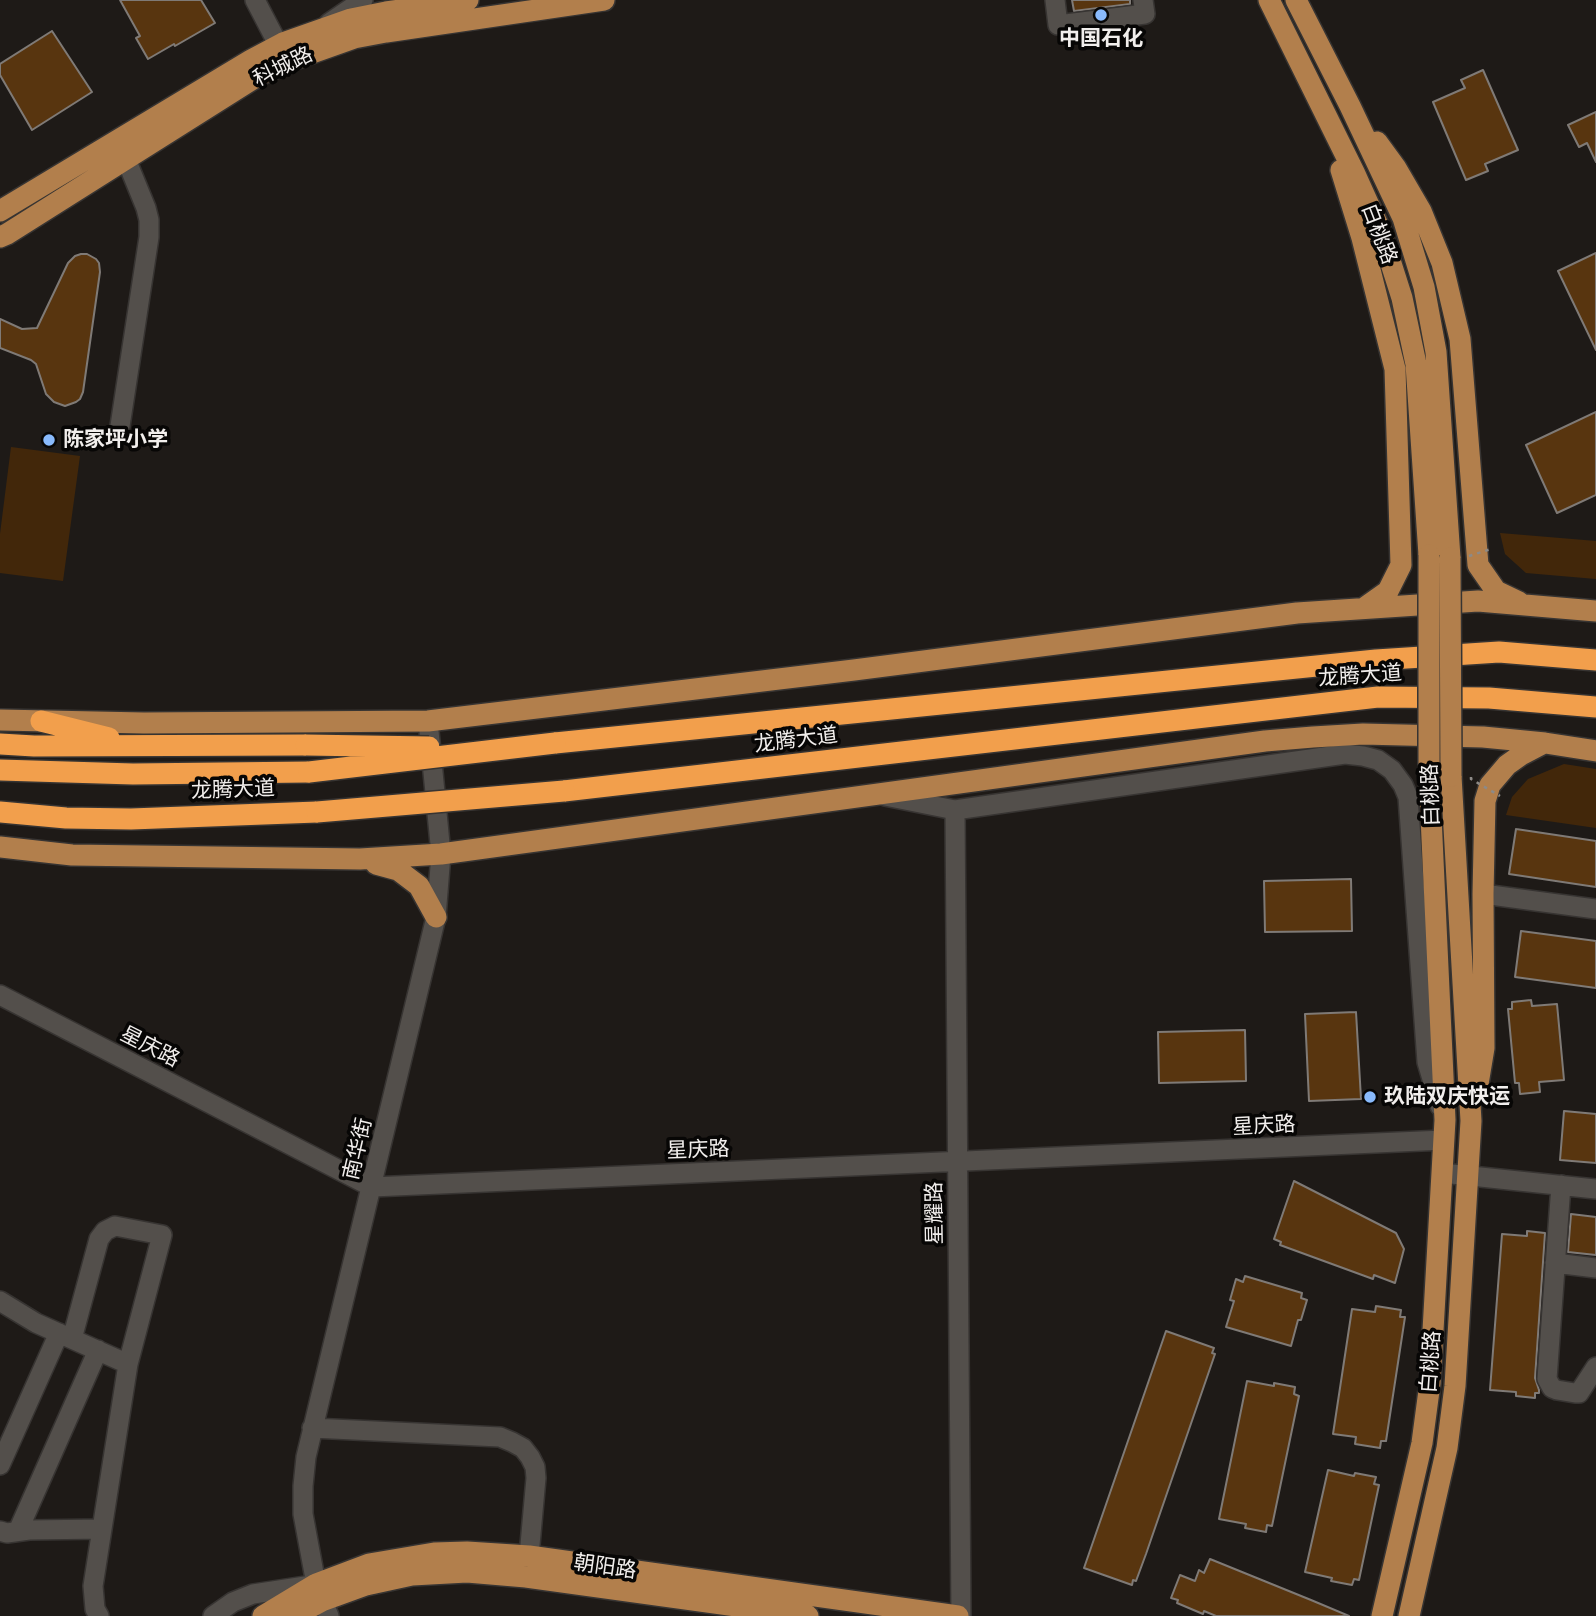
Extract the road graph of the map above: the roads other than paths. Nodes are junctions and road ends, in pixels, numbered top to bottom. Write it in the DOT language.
graph roads {
  1 [pos="255,0"];
  2 [pos="363,0"];
  3 [pos="468,0"];
  4 [pos="604,0"];
  5 [pos="1055,0"];
  6 [pos="1143,0"];
  7 [pos="1269,0"];
  8 [pos="1296,0"];
  9 [pos="1301,0"];
  10 [pos="1309,24"];
  11 [pos="319,29"];
  12 [pos="279,46"];
  13 [pos="1350,106"];
  14 [pos="1323,111"];
  15 [pos="126,159"];
  16 [pos="0,211"];
  17 [pos="0,237"];
  18 [pos="120,426"];
  19 [pos="1448,557"];
  20 [pos="1523,605"];
  21 [pos="1362,609"];
  22 [pos="1596,611"];
  23 [pos="1596,660"];
  24 [pos="1596,707"];
  25 [pos="0,720"];
  26 [pos="41,721"];
  27 [pos="428,721"];
  28 [pos="1545,743"];
  29 [pos="0,744"];
  30 [pos="138,746"];
  31 [pos="512,747"];
  32 [pos="1596,751"];
  33 [pos="0,770"];
  34 [pos="874,794"];
  35 [pos="956,810"];
  36 [pos="0,812"];
  37 [pos="66,818"];
  38 [pos="0,828"];
  39 [pos="0,847"];
  40 [pos="441,854"];
  41 [pos="360,859"];
  42 [pos="1483,894"];
  43 [pos="1596,909"];
  44 [pos="436,918"];
  45 [pos="0,996"];
  46 [pos="1471,1121"];
  47 [pos="1444,1130"];
  48 [pos="957,1162"];
  49 [pos="1442,1173"];
  50 [pos="1468,1176"];
  51 [pos="1561,1185"];
  52 [pos="372,1187"];
  53 [pos="1596,1189"];
  54 [pos="1555,1263"];
  55 [pos="1596,1268"];
  56 [pos="0,1301"];
  57 [pos="66,1336"];
  58 [pos="98,1350"];
  59 [pos="128,1364"];
  60 [pos="1596,1367"];
  61 [pos="312,1428"];
  62 [pos="0,1465"];
  63 [pos="102,1529"];
  64 [pos="9,1531"];
  65 [pos="529,1556"];
  66 [pos="322,1600"];
  67 [pos="99,1616"];
  68 [pos="213,1616"];
  69 [pos="263,1616"];
  70 [pos="294,1616"];
  71 [pos="808,1616"];
  72 [pos="960,1616"];
  73 [pos="1382,1616"];
  74 [pos="1409,1616"];
  1 -- 12 [label="street"];
  2 -- 11 [label="street"];
  3 -- 11 [label="main road, 科城路"];
  4 -- 15 [label="main road, 科城路"];
  5 -- 6 [label="street"];
  7 -- 14 [label="main road, 白桃路"];
  8 -- 10 [label="main road, 白桃路"];
  9 -- 10 [label="main road"];
  10 -- 13 [label="main road, 白桃路"];
  11 -- 12 [label="main road, 科城路"];
  12 -- 16 [label="main road, 科城路"];
  13 -- 19 [label="main road, 白桃路"];
  13 -- 20 [label="main road"];
  14 -- 19 [label="main road, 白桃路"];
  14 -- 21 [label="main road"];
  15 -- 17 [label="main road, 科城路"];
  15 -- 18 [label="street"];
  19 -- 46 [label="main road, 白桃路, bridge"];
  19 -- 47 [label="main road, 白桃路, bridge"];
  20 -- 21 [label="main road"];
  20 -- 22 [label="main road"];
  21 -- 27 [label="main road"];
  23 -- 31 [label="highway, 龙腾大道, bridge"];
  24 -- 37 [label="highway, 龙腾大道, bridge"];
  25 -- 26 [label="main road"];
  26 -- 27 [label="main road"];
  26 -- 30 [label="highway"];
  27 -- 40 [label="street, 南华街"];
  28 -- 32 [label="main road"];
  28 -- 34 [label="main road"];
  28 -- 42 [label="main road"];
  29 -- 30 [label="highway"];
  30 -- 31 [label="highway, bridge"];
  31 -- 33 [label="highway, 龙腾大道, bridge"];
  34 -- 35 [label="street"];
  34 -- 40 [label="main road"];
  35 -- 47 [label="street"];
  35 -- 48 [label="street, 星耀路"];
  36 -- 37 [label="highway, 龙腾大道"];
  37 -- 38 [label="highway"];
  39 -- 41 [label="main road"];
  40 -- 41 [label="main road"];
  40 -- 44 [label="street, 南华街"];
  41 -- 44 [label="main road"];
  42 -- 43 [label="street"];
  42 -- 46 [label="main road"];
  44 -- 52 [label="street, 南华街"];
  45 -- 52 [label="street, 星庆路"];
  46 -- 50 [label="main road, 白桃路"];
  47 -- 48 [label="street, 星庆路"];
  47 -- 49 [label="main road, 白桃路"];
  48 -- 52 [label="street, 星庆路"];
  48 -- 72 [label="street, 星耀路"];
  49 -- 50 [label="street"];
  49 -- 73 [label="main road, 白桃路"];
  50 -- 51 [label="street"];
  50 -- 74 [label="main road, 白桃路"];
  51 -- 53 [label="street"];
  51 -- 54 [label="street"];
  52 -- 61 [label="street, 南华街"];
  54 -- 55 [label="street"];
  54 -- 60 [label="street"];
  56 -- 57 [label="street"];
  57 -- 58 [label="street"];
  57 -- 59 [label="street"];
  57 -- 62 [label="street"];
  58 -- 59 [label="street"];
  58 -- 64 [label="street"];
  59 -- 63 [label="street"];
  61 -- 65 [label="street"];
  61 -- 66 [label="street, 南华街"];
  63 -- 64 [label="street"];
  63 -- 67 [label="street"];
  65 -- 66 [label="main road, 朝阳路"];
  65 -- 72 [label="main road, 朝阳路"];
  66 -- 68 [label="street"];
  66 -- 69 [label="main road, 朝阳路"];
  66 -- 70 [label="main road, 朝阳路"];
  66 -- 71 [label="main road, 朝阳路"];
}
